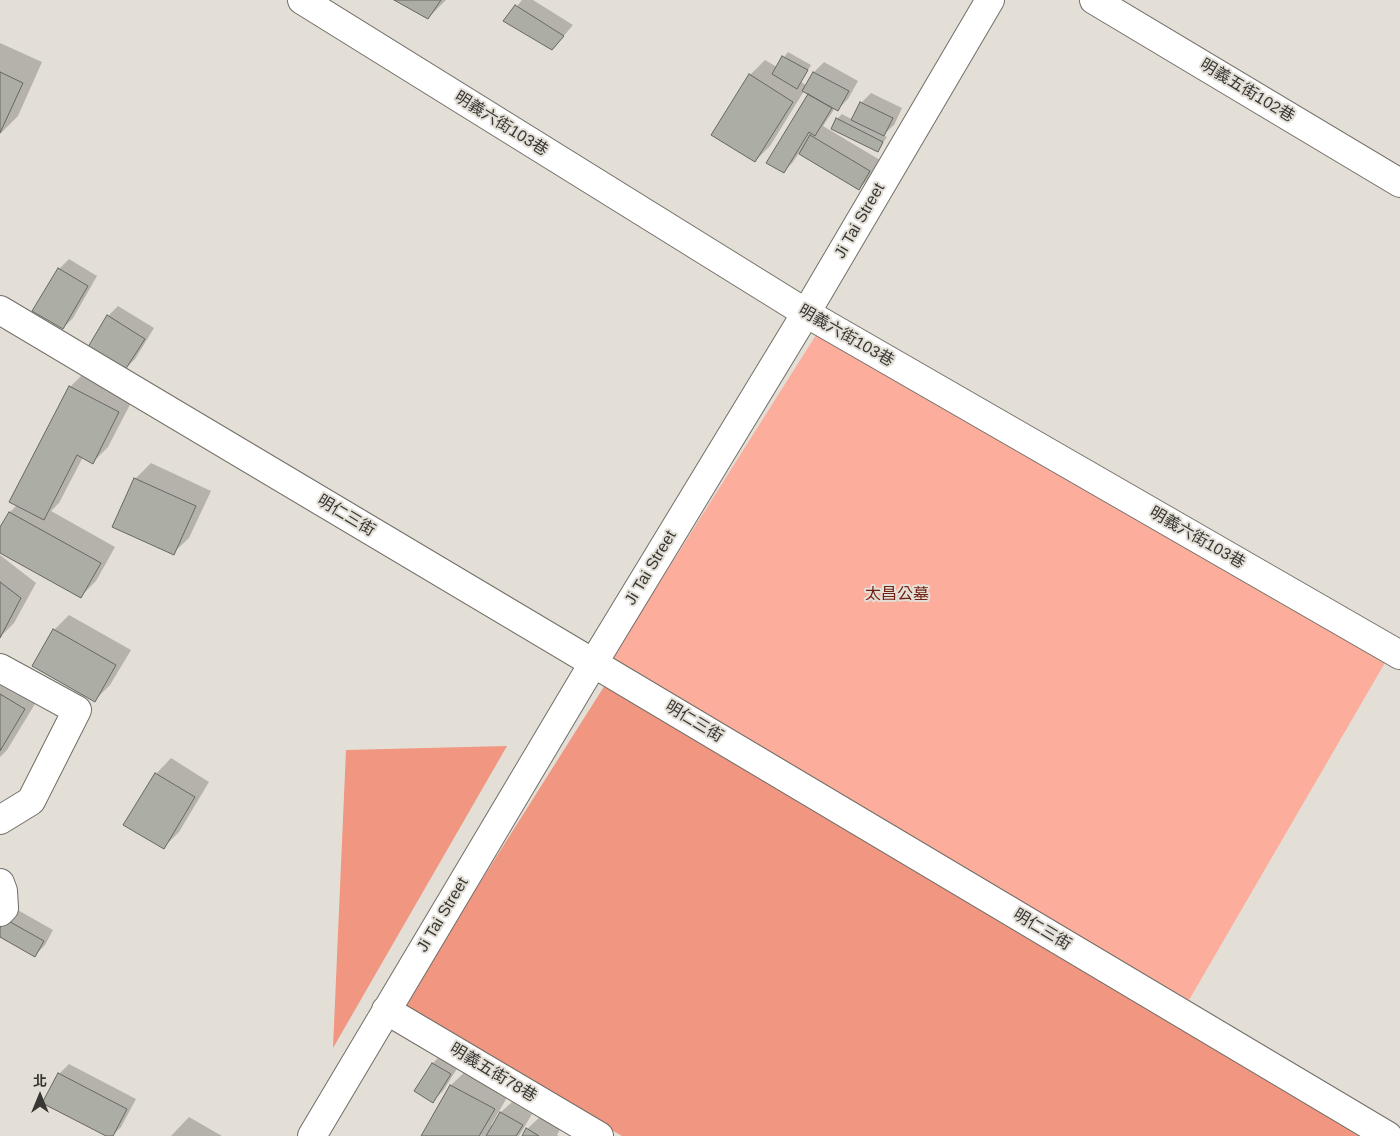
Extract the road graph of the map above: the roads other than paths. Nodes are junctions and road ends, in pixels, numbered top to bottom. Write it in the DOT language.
graph roads {
  1 [pos="302,0"];
  2 [pos="990,0"];
  3 [pos="1094,0"];
  4 [pos="1400,183"];
  5 [pos="806,313"];
  6 [pos="4,321"];
  7 [pos="1400,655"];
  8 [pos="594,662"];
  9 [pos="0,668"];
  10 [pos="0,820"];
  11 [pos="0,883"];
  12 [pos="0,912"];
  13 [pos="386,1010"];
  14 [pos="312,1136"];
  15 [pos="599,1136"];
  16 [pos="1388,1136"];
  1 -- 5 [label="street, 明義六街103巷"];
  2 -- 5 [label="street, Ji Tai Street"];
  3 -- 4 [label="street, 明義五街102巷"];
  5 -- 7 [label="street, 明義六街103巷"];
  5 -- 8 [label="street, Ji Tai Street"];
  6 -- 8 [label="street, 明仁三街"];
  8 -- 13 [label="street, Ji Tai Street"];
  8 -- 16 [label="street, 明仁三街"];
  9 -- 10 [label="street"];
  11 -- 12 [label="street"];
  13 -- 14 [label="street, Ji Tai Street"];
  13 -- 15 [label="street, 明義五街78巷"];
}
